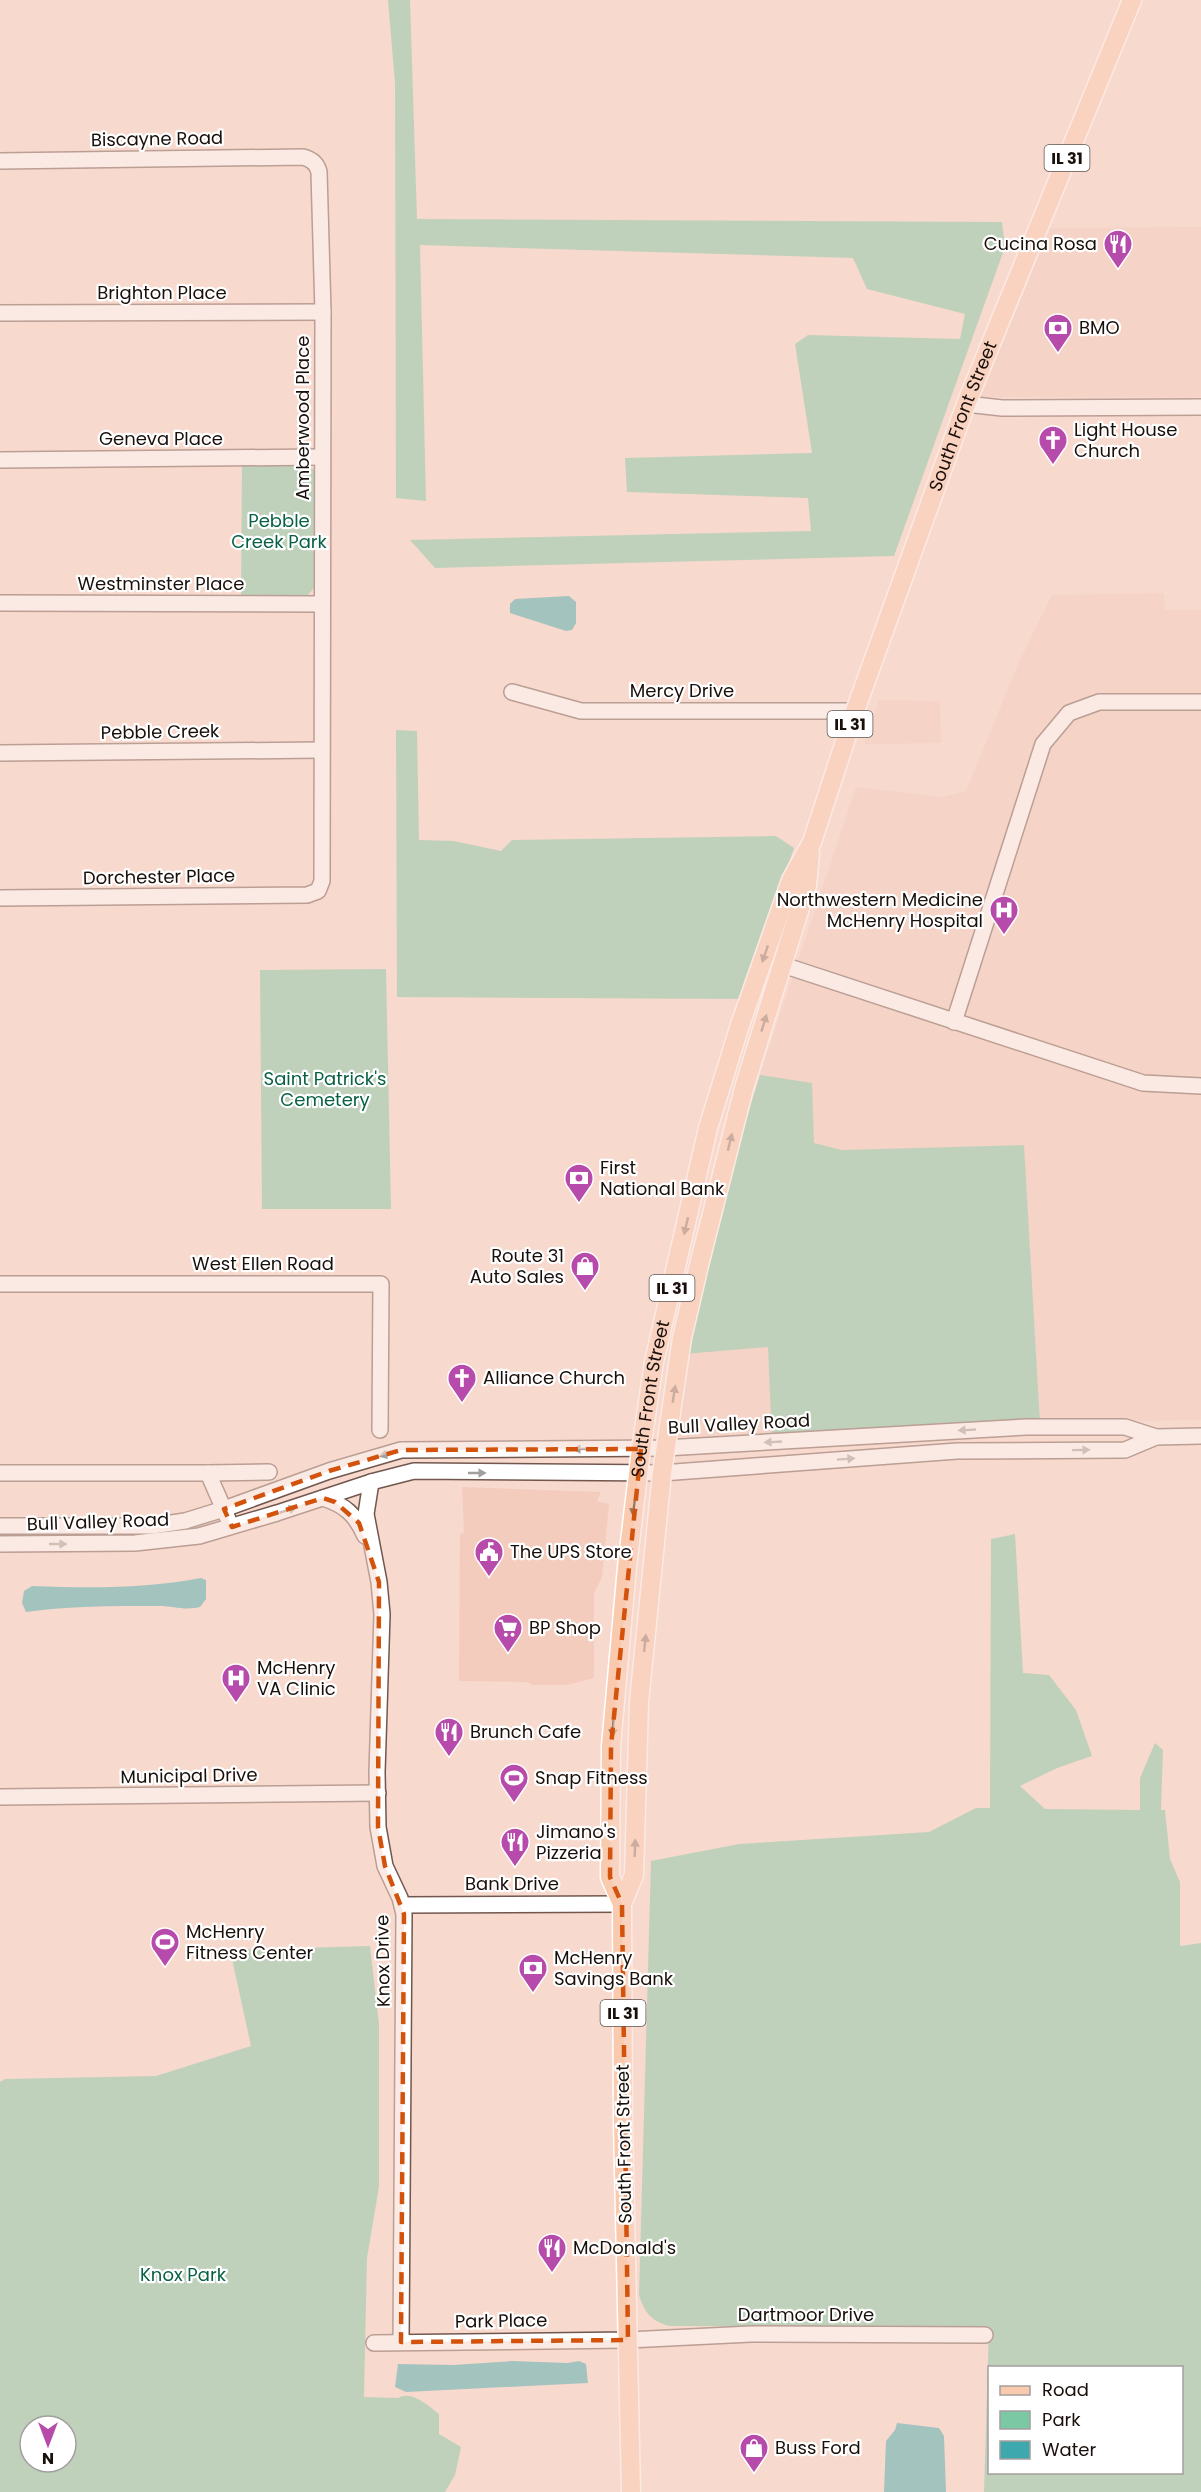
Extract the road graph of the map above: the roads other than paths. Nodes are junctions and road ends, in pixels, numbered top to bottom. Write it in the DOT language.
graph roads {
  1 [pos="1132,0"];
  2 [pos="0,161"];
  3 [pos="314,162"];
  4 [pos="323,312"];
  5 [pos="0,313"];
  6 [pos="966,404"];
  7 [pos="1201,407"];
  8 [pos="322,457"];
  9 [pos="0,459"];
  10 [pos="0,603"];
  11 [pos="322,604"];
  12 [pos="512,692"];
  13 [pos="1201,702"];
  14 [pos="855,711"];
  15 [pos="321,750"];
  16 [pos="0,753"];
  17 [pos="812,842"];
  18 [pos="318,891"];
  19 [pos="0,898"];
  20 [pos="783,965"];
  21 [pos="954,1022"];
  22 [pos="1201,1086"];
  23 [pos="0,1284"];
  24 [pos="380,1430"];
  25 [pos="1201,1436"];
  26 [pos="1156,1437"];
  27 [pos="665,1448"];
  28 [pos="641,1449"];
  29 [pos="269,1472"];
  30 [pos="0,1473"];
  31 [pos="208,1473"];
  32 [pos="638,1473"];
  33 [pos="662,1473"];
  34 [pos="371,1482"];
  35 [pos="323,1498"];
  36 [pos="224,1509"];
  37 [pos="0,1526"];
  38 [pos="232,1527"];
  39 [pos="0,1544"];
  40 [pos="372,1549"];
  41 [pos="378,1793"];
  42 [pos="0,1797"];
  43 [pos="622,1904"];
  44 [pos="402,1905"];
  45 [pos="985,2335"];
  46 [pos="628,2340"];
  47 [pos="401,2342"];
  48 [pos="374,2343"];
  49 [pos="631,2492"];
  1 -- 6 [label="main road, South Front Street / IL 31"];
  2 -- 3 [label="street, Biscayne Road"];
  3 -- 4 [label="street, Amberwood Place"];
  4 -- 5 [label="street, Brighton Place"];
  4 -- 8 [label="street, Amberwood Place"];
  6 -- 7 [label="street"];
  6 -- 14 [label="main road, South Front Street / IL 31"];
  8 -- 9 [label="street, Geneva Place"];
  8 -- 11 [label="street, Amberwood Place"];
  10 -- 11 [label="street, Westminster Place"];
  11 -- 15 [label="street, Amberwood Place"];
  12 -- 14 [label="street, Mercy Drive"];
  13 -- 21 [label="street"];
  14 -- 17 [label="main road, South Front Street / IL 31"];
  15 -- 16 [label="street, Pebble Creek"];
  15 -- 18 [label="street, Amberwood Place"];
  17 -- 20 [label="main road, South Front Street / IL 31"];
  17 -- 28 [label="main road, South Front Street / IL 31, one-way"];
  18 -- 19 [label="street, Dorchester Place"];
  20 -- 21 [label="street"];
  27 -- 20 [label="main road, South Front Street / IL 31, one-way"];
  21 -- 22 [label="street"];
  23 -- 24 [label="street, West Ellen Road"];
  25 -- 26 [label="street, Bull Valley Road"];
  26 -- 27 [label="street, Bull Valley Road, one-way"];
  33 -- 26 [label="street, Bull Valley Road, one-way"];
  27 -- 28 [label="street, Bull Valley Road"];
  27 -- 33 [label="main road, South Front Street / IL 31"];
  28 -- 32 [label="main road, South Front Street / IL 31"];
  28 -- 36 [label="street, Bull Valley Road, one-way"];
  29 -- 31 [label="street"];
  30 -- 31 [label="street"];
  31 -- 36 [label="street"];
  32 -- 33 [label="street, Bull Valley Road"];
  34 -- 32 [label="street, Bull Valley Road, one-way"];
  32 -- 43 [label="main road, South Front Street / IL 31, one-way"];
  43 -- 33 [label="main road, South Front Street / IL 31, one-way"];
  34 -- 35 [label="street, Bull Valley Road"];
  34 -- 40 [label="street, Knox Drive"];
  38 -- 35 [label="street, Bull Valley Road, one-way"];
  35 -- 40 [label="street, Knox Drive"];
  36 -- 37 [label="street, Bull Valley Road"];
  36 -- 38 [label="street"];
  39 -- 38 [label="street, Bull Valley Road, one-way"];
  40 -- 41 [label="street, Knox Drive"];
  41 -- 42 [label="street, Municipal Drive"];
  41 -- 44 [label="street, Knox Drive"];
  43 -- 44 [label="street, Bank Drive"];
  43 -- 46 [label="main road, South Front Street / IL 31"];
  44 -- 47 [label="street, Knox Drive"];
  45 -- 46 [label="street, Dartmoor Drive"];
  46 -- 47 [label="street, Park Place"];
  46 -- 49 [label="main road, South Front Street / IL 31"];
  47 -- 48 [label="street, Park Place"];
}
